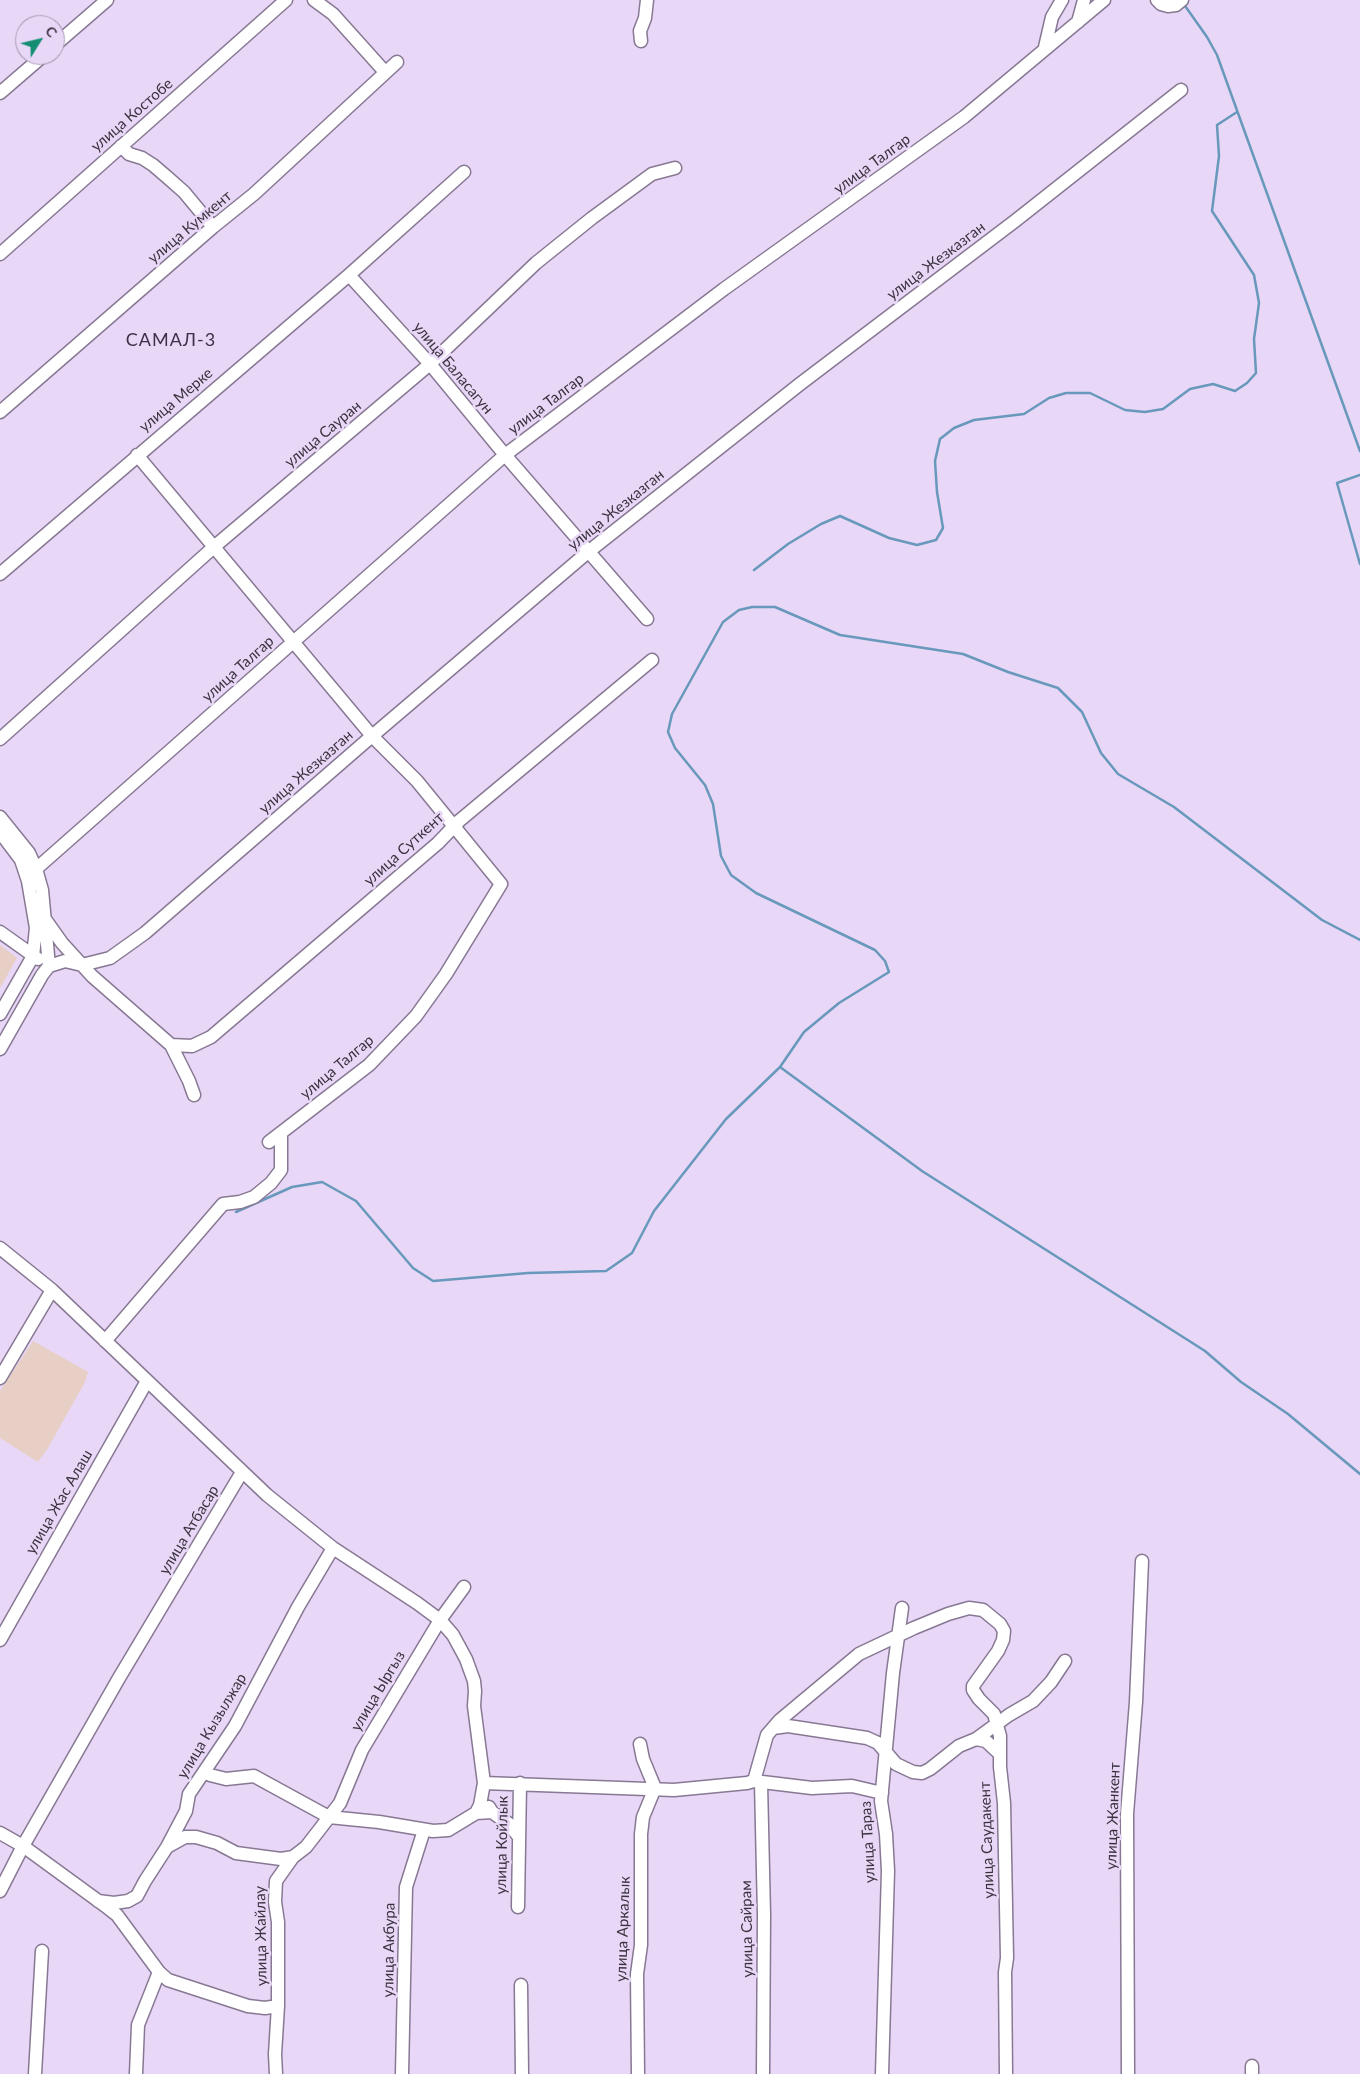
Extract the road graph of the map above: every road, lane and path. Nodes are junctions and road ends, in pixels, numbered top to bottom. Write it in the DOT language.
graph roads {
  1 [pos="107,0"];
  2 [pos="286,0"];
  3 [pos="314,0"];
  4 [pos="647,0"];
  5 [pos="1062,0"];
  6 [pos="1084,0"];
  7 [pos="1104,0"];
  8 [pos="1157,0"];
  9 [pos="1182,0"];
  10 [pos="1078,22"];
  11 [pos="65,36"];
  12 [pos="641,41"];
  13 [pos="1045,47"];
  14 [pos="397,62"];
  15 [pos="32,65"];
  16 [pos="385,72"];
  17 [pos="1181,90"];
  18 [pos="0,93"];
  19 [pos="121,146"];
  20 [pos="675,168"];
  21 [pos="464,172"];
  22 [pos="212,227"];
  23 [pos="0,254"];
  24 [pos="349,275"];
  25 [pos="430,364"];
  26 [pos="0,412"];
  27 [pos="137,455"];
  28 [pos="506,455"];
  29 [pos="215,546"];
  30 [pos="588,552"];
  31 [pos="0,574"];
  32 [pos="647,619"];
  33 [pos="294,641"];
  34 [pos="652,660"];
  35 [pos="372,736"];
  36 [pos="0,739"];
  37 [pos="0,817"];
  38 [pos="453,827"];
  39 [pos="0,832"];
  40 [pos="36,869"];
  41 [pos="45,919"];
  42 [pos="0,932"];
  43 [pos="33,956"];
  44 [pos="82,965"];
  45 [pos="49,966"];
  46 [pos="0,1014"];
  47 [pos="171,1045"];
  48 [pos="0,1049"];
  49 [pos="194,1095"];
  50 [pos="281,1134"];
  51 [pos="269,1142"];
  52 [pos="0,1248"];
  53 [pos="52,1290"];
  54 [pos="105,1341"];
  55 [pos="0,1378"];
  56 [pos="147,1381"];
  57 [pos="242,1472"];
  58 [pos="333,1548"];
  59 [pos="1142,1560"];
  60 [pos="464,1587"];
  61 [pos="902,1608"];
  62 [pos="440,1620"];
  63 [pos="898,1635"];
  64 [pos="0,1640"];
  65 [pos="1065,1661"];
  66 [pos="998,1722"];
  67 [pos="773,1728"];
  68 [pos="976,1739"];
  69 [pos="640,1744"];
  70 [pos="886,1752"];
  71 [pos="1000,1754"];
  72 [pos="204,1772"];
  73 [pos="757,1782"];
  74 [pos="484,1783"];
  75 [pos="520,1783"];
  76 [pos="655,1788"];
  77 [pos="882,1793"];
  78 [pos="482,1796"];
  79 [pos="476,1812"];
  80 [pos="492,1812"];
  81 [pos="329,1817"];
  82 [pos="424,1830"];
  83 [pos="0,1833"];
  84 [pos="520,1837"];
  85 [pos="23,1846"];
  86 [pos="167,1847"];
  87 [pos="293,1857"];
  88 [pos="271,1858"];
  89 [pos="277,1878"];
  90 [pos="0,1891"];
  91 [pos="98,1901"];
  92 [pos="518,1907"];
  93 [pos="42,1951"];
  94 [pos="159,1972"];
  95 [pos="521,1985"];
  96 [pos="278,2006"];
  97 [pos="35,2074"];
  98 [pos="136,2074"];
  99 [pos="276,2074"];
  100 [pos="402,2074"];
  101 [pos="522,2074"];
  102 [pos="638,2074"];
  103 [pos="763,2074"];
  104 [pos="882,2074"];
  105 [pos="1006,2074"];
  106 [pos="1128,2074"];
  1 -- 11 [label="street"];
  2 -- 19 [label="street, улица Костобе"];
  3 -- 16 [label="street"];
  4 -- 12 [label="street"];
  5 -- 13 [label="street"];
  6 -- 10 [label="street"];
  7 -- 10 [label="street, улица Талгар"];
  8 -- 9 [label="street"];
  10 -- 13 [label="street, улица Талгар"];
  13 -- 28 [label="street, улица Талгар"];
  14 -- 16 [label="street, улица Кумкент"];
  15 -- 18 [label="street"];
  16 -- 22 [label="street, улица Кумкент"];
  17 -- 30 [label="street, улица Жезказган"];
  19 -- 22 [label="street"];
  19 -- 23 [label="street, улица Костобе"];
  20 -- 25 [label="street, улица Сауран"];
  21 -- 24 [label="street, улица Мерке"];
  22 -- 26 [label="street, улица Кумкент"];
  24 -- 25 [label="street, улица Баласагун"];
  24 -- 27 [label="street, улица Мерке"];
  25 -- 28 [label="street, улица Баласагун"];
  25 -- 29 [label="street, улица Сауран"];
  27 -- 29 [label="street"];
  27 -- 31 [label="street, улица Мерке"];
  28 -- 30 [label="street, улица Баласагун"];
  28 -- 33 [label="street, улица Талгар"];
  29 -- 33 [label="street"];
  29 -- 36 [label="street, улица Сауран"];
  30 -- 32 [label="street, улица Баласагун"];
  30 -- 35 [label="street, улица Жезказган"];
  33 -- 35 [label="street"];
  33 -- 40 [label="street, улица Талгар"];
  34 -- 38 [label="street, улица Суткент"];
  35 -- 38 [label="street"];
  35 -- 44 [label="street, улица Жезказган"];
  37 -- 40 [label="street"];
  38 -- 47 [label="street, улица Суткент"];
  38 -- 50 [label="street, улица Талгар"];
  39 -- 43 [label="street"];
  40 -- 41 [label="street"];
  41 -- 44 [label="street"];
  41 -- 45 [label="street"];
  42 -- 43 [label="street"];
  43 -- 45 [label="street"];
  43 -- 46 [label="street"];
  44 -- 45 [label="street, улица Жезказган"];
  44 -- 47 [label="street"];
  45 -- 48 [label="street"];
  47 -- 49 [label="street"];
  50 -- 51 [label="street, улица Талгар"];
  50 -- 54 [label="street"];
  52 -- 53 [label="street"];
  53 -- 54 [label="street"];
  53 -- 55 [label="street"];
  54 -- 56 [label="street"];
  56 -- 57 [label="street"];
  56 -- 64 [label="street, улица Жас Алаш"];
  57 -- 58 [label="street"];
  57 -- 85 [label="street, улица Атбасар"];
  58 -- 62 [label="street"];
  58 -- 72 [label="street, улица Кызылжар"];
  59 -- 106 [label="street, улица Жанкент"];
  60 -- 62 [label="street, улица Ыргыз"];
  61 -- 63 [label="street, улица Тараз"];
  62 -- 74 [label="street"];
  62 -- 81 [label="street, улица Ыргыз"];
  63 -- 66 [label="street"];
  63 -- 67 [label="street"];
  63 -- 70 [label="street, улица Тараз"];
  65 -- 66 [label="street"];
  66 -- 68 [label="street"];
  66 -- 71 [label="street, улица Саудакент"];
  67 -- 70 [label="street"];
  67 -- 73 [label="street, улица Сайрам"];
  68 -- 70 [label="street"];
  68 -- 71 [label="street"];
  69 -- 76 [label="street"];
  70 -- 77 [label="street, улица Тараз"];
  71 -- 105 [label="street, улица Саудакент"];
  72 -- 81 [label="street"];
  72 -- 86 [label="street, улица Кызылжар"];
  73 -- 76 [label="street"];
  73 -- 77 [label="street"];
  73 -- 103 [label="street, улица Сайрам"];
  74 -- 75 [label="street"];
  74 -- 78 [label="street"];
  75 -- 76 [label="street"];
  75 -- 84 [label="street, улица Койлык"];
  76 -- 102 [label="street, улица Аркалык"];
  77 -- 104 [label="street, улица Тараз"];
  78 -- 79 [label="street"];
  78 -- 80 [label="street"];
  79 -- 80 [label="street"];
  79 -- 82 [label="street"];
  80 -- 84 [label="street"];
  81 -- 82 [label="street"];
  81 -- 87 [label="street, улица Жайлау"];
  82 -- 100 [label="street, улица Акбура"];
  83 -- 85 [label="street"];
  84 -- 92 [label="street, улица Койлык"];
  85 -- 90 [label="street, улица Атбасар"];
  85 -- 91 [label="street"];
  86 -- 88 [label="street"];
  86 -- 91 [label="street, улица Кызылжар"];
  87 -- 88 [label="street"];
  87 -- 89 [label="street, улица Жайлау"];
  88 -- 89 [label="street"];
  89 -- 96 [label="street, улица Жайлау"];
  91 -- 94 [label="street"];
  93 -- 97 [label="street"];
  94 -- 96 [label="street"];
  94 -- 98 [label="street"];
  95 -- 101 [label="street"];
  96 -- 99 [label="street, улица Жайлау"];
}
